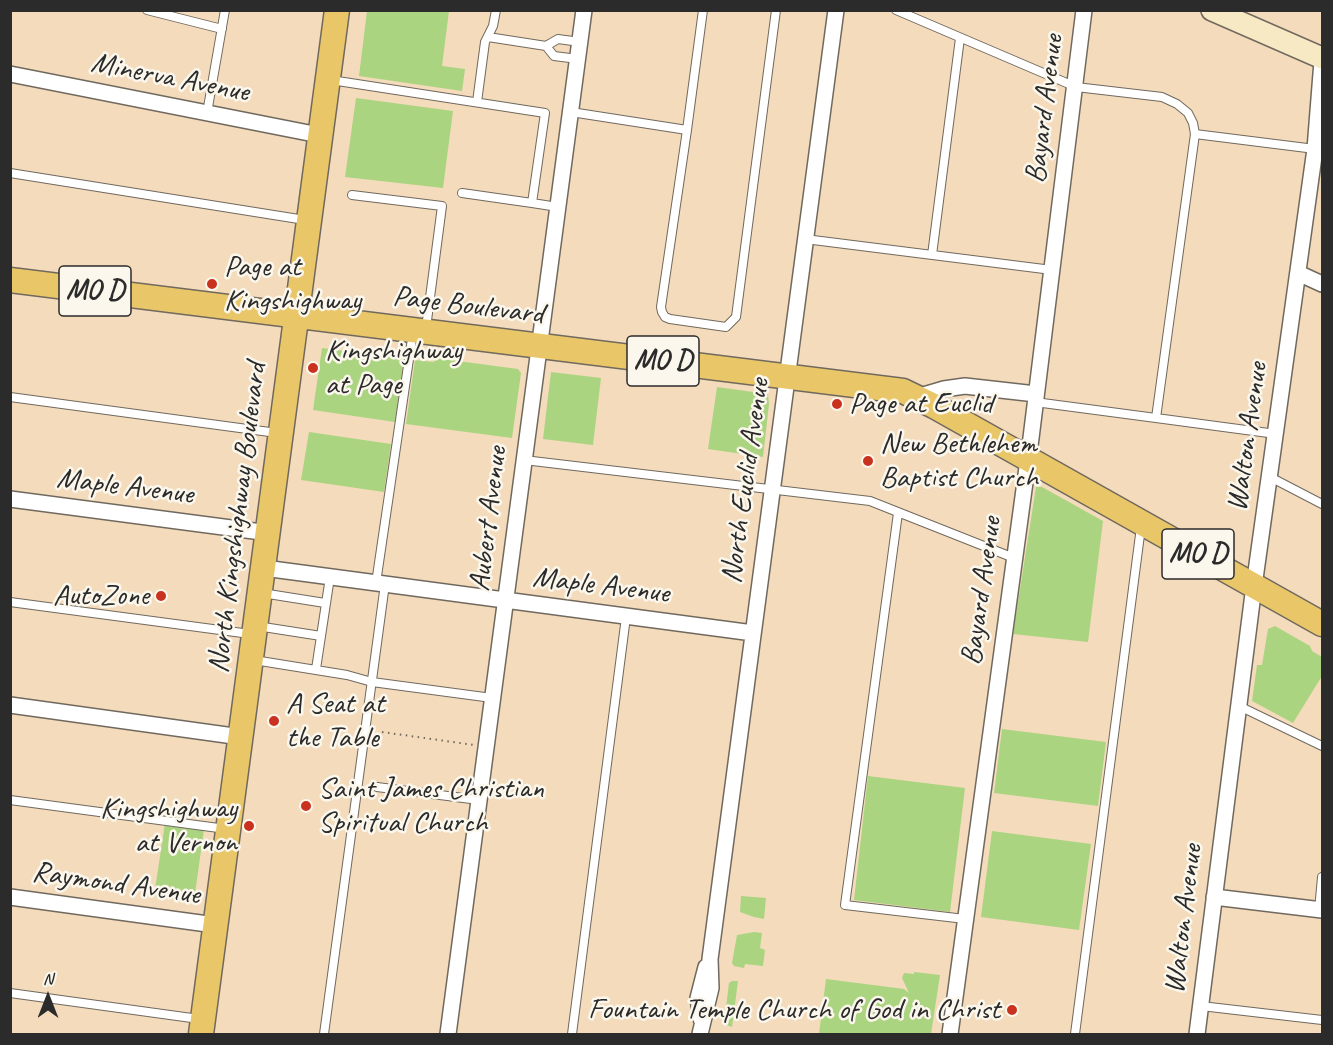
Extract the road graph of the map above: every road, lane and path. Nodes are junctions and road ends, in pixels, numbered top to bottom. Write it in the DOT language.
graph roads {
  1 [pos="147,10"];
  2 [pos="225,10"];
  3 [pos="337,10"];
  4 [pos="584,10"];
  5 [pos="703,10"];
  6 [pos="776,10"];
  7 [pos="836,10"];
  8 [pos="896,10"];
  9 [pos="1084,10"];
  10 [pos="1212,10"];
  11 [pos="495,13"];
  12 [pos="222,28"];
  13 [pos="489,37"];
  14 [pos="960,38"];
  15 [pos="580,42"];
  16 [pos="546,46"];
  17 [pos="578,59"];
  18 [pos="1323,60"];
  19 [pos="10,74"];
  20 [pos="327,79"];
  21 [pos="1076,87"];
  22 [pos="477,102"];
  23 [pos="571,112"];
  24 [pos="207,113"];
  25 [pos="687,130"];
  26 [pos="1195,134"];
  27 [pos="319,135"];
  28 [pos="1315,149"];
  29 [pos="10,173"];
  30 [pos="1317,175"];
  31 [pos="462,193"];
  32 [pos="352,195"];
  33 [pos="532,203"];
  34 [pos="558,207"];
  35 [pos="308,221"];
  36 [pos="805,239"];
  37 [pos="932,255"];
  38 [pos="1052,270"];
  39 [pos="1298,273"];
  40 [pos="10,280"];
  41 [pos="1323,284"];
  42 [pos="296,317"];
  43 [pos="419,332"];
  44 [pos="539,346"];
  45 [pos="787,376"];
  46 [pos="10,397"];
  47 [pos="917,397"];
  48 [pos="1035,398"];
  49 [pos="1156,418"];
  50 [pos="280,433"];
  51 [pos="1276,434"];
  52 [pos="1027,459"];
  53 [pos="524,460"];
  54 [pos="1270,477"];
  55 [pos="772,490"];
  56 [pos="10,499"];
  57 [pos="1323,504"];
  58 [pos="898,513"];
  59 [pos="1141,523"];
  60 [pos="269,533"];
  61 [pos="1014,558"];
  62 [pos="264,568"];
  63 [pos="330,577"];
  64 [pos="380,584"];
  65 [pos="1254,586"];
  66 [pos="261,593"];
  67 [pos="506,601"];
  68 [pos="10,602"];
  69 [pos="326,603"];
  70 [pos="626,617"];
  71 [pos="1323,624"];
  72 [pos="256,630"];
  73 [pos="753,633"];
  74 [pos="321,636"];
  75 [pos="252,660"];
  76 [pos="316,669"];
  77 [pos="372,682"];
  78 [pos="492,698"];
  79 [pos="10,705"];
  80 [pos="1239,706"];
  81 [pos="382,732"];
  82 [pos="241,737"];
  83 [pos="1323,746"];
  84 [pos="486,747"];
  85 [pos="377,787"];
  86 [pos="10,800"];
  87 [pos="479,800"];
  88 [pos="229,829"];
  89 [pos="1323,877"];
  90 [pos="10,897"];
  91 [pos="1214,897"];
  92 [pos="1321,910"];
  93 [pos="965,919"];
  94 [pos="215,925"];
  95 [pos="10,993"];
  96 [pos="1201,1006"];
  97 [pos="1323,1020"];
  98 [pos="202,1027"];
  99 [pos="700,1028"];
  100 [pos="324,1035"];
  101 [pos="448,1035"];
  102 [pos="572,1035"];
  103 [pos="950,1035"];
  104 [pos="1075,1035"];
  105 [pos="1197,1035"];
  1 -- 12 [label="lane"];
  2 -- 12 [label="lane"];
  3 -- 20 [label="main road, North Kingshighway Boulevard"];
  4 -- 15 [label="street, Aubert Avenue"];
  5 -- 25 [label="lane"];
  6 -- 25 [label="lane"];
  7 -- 36 [label="street, North Euclid Avenue"];
  8 -- 14 [label="lane"];
  9 -- 21 [label="street, Bayard Avenue"];
  10 -- 18 [label="main road"];
  11 -- 13 [label="lane"];
  12 -- 24 [label="lane"];
  13 -- 16 [label="lane"];
  13 -- 22 [label="lane"];
  14 -- 21 [label="lane"];
  14 -- 37 [label="lane"];
  15 -- 16 [label="lane"];
  15 -- 17 [label="street, Aubert Avenue"];
  16 -- 17 [label="lane"];
  17 -- 23 [label="street, Aubert Avenue"];
  18 -- 28 [label="street, Walton Avenue"];
  19 -- 24 [label="street, Minerva Avenue"];
  20 -- 22 [label="lane"];
  20 -- 27 [label="main road, North Kingshighway Boulevard"];
  21 -- 26 [label="lane"];
  21 -- 38 [label="street, Bayard Avenue"];
  22 -- 33 [label="lane"];
  23 -- 25 [label="lane"];
  23 -- 34 [label="street, Aubert Avenue"];
  24 -- 27 [label="street, Minerva Avenue"];
  26 -- 28 [label="lane"];
  26 -- 49 [label="lane"];
  27 -- 35 [label="main road, North Kingshighway Boulevard"];
  28 -- 30 [label="street, Walton Avenue"];
  29 -- 35 [label="lane"];
  30 -- 39 [label="street, Walton Avenue"];
  31 -- 33 [label="lane"];
  32 -- 43 [label="lane"];
  33 -- 34 [label="lane"];
  34 -- 44 [label="street, Aubert Avenue"];
  35 -- 42 [label="main road, North Kingshighway Boulevard"];
  36 -- 37 [label="lane"];
  36 -- 45 [label="street, North Euclid Avenue"];
  37 -- 38 [label="lane"];
  38 -- 48 [label="street, Bayard Avenue"];
  39 -- 41 [label="street"];
  39 -- 51 [label="street, Walton Avenue"];
  40 -- 42 [label="main road, Page Boulevard / MO D"];
  42 -- 43 [label="main road, Page Boulevard / MO D"];
  42 -- 50 [label="main road, North Kingshighway Boulevard"];
  43 -- 44 [label="main road, Page Boulevard / MO D"];
  43 -- 64 [label="lane"];
  44 -- 45 [label="main road, Page Boulevard / MO D"];
  44 -- 53 [label="street, Aubert Avenue"];
  45 -- 47 [label="main road, Page Boulevard / MO D"];
  45 -- 55 [label="street, North Euclid Avenue"];
  46 -- 50 [label="lane"];
  47 -- 48 [label="street"];
  47 -- 52 [label="main road, Page Boulevard / MO D"];
  48 -- 49 [label="lane"];
  48 -- 52 [label="street, Bayard Avenue"];
  49 -- 51 [label="lane"];
  50 -- 60 [label="main road, North Kingshighway Boulevard"];
  51 -- 54 [label="street, Walton Avenue"];
  52 -- 59 [label="main road, Page Boulevard / MO D"];
  52 -- 61 [label="street, Bayard Avenue"];
  53 -- 55 [label="lane"];
  53 -- 67 [label="street, Aubert Avenue"];
  54 -- 57 [label="lane"];
  54 -- 65 [label="street, Walton Avenue"];
  55 -- 58 [label="lane"];
  55 -- 73 [label="street, North Euclid Avenue"];
  56 -- 60 [label="street, Maple Avenue"];
  58 -- 61 [label="lane"];
  58 -- 93 [label="lane"];
  59 -- 65 [label="main road, Page Boulevard / MO D"];
  59 -- 104 [label="lane"];
  60 -- 62 [label="main road, North Kingshighway Boulevard"];
  61 -- 93 [label="street, Bayard Avenue"];
  62 -- 63 [label="street, Maple Avenue"];
  62 -- 66 [label="main road, North Kingshighway Boulevard"];
  63 -- 64 [label="street, Maple Avenue"];
  63 -- 69 [label="lane"];
  64 -- 67 [label="street, Maple Avenue"];
  64 -- 77 [label="lane"];
  65 -- 71 [label="main road, Page Boulevard / MO D"];
  65 -- 80 [label="street, Walton Avenue"];
  66 -- 69 [label="lane"];
  66 -- 72 [label="main road, North Kingshighway Boulevard"];
  67 -- 70 [label="street, Maple Avenue"];
  67 -- 78 [label="street, Aubert Avenue"];
  68 -- 72 [label="lane"];
  69 -- 74 [label="lane"];
  70 -- 73 [label="street, Maple Avenue"];
  70 -- 102 [label="lane"];
  72 -- 74 [label="lane"];
  72 -- 75 [label="main road, North Kingshighway Boulevard"];
  73 -- 99 [label="street, North Euclid Avenue"];
  74 -- 76 [label="lane"];
  75 -- 76 [label="lane"];
  75 -- 82 [label="main road, North Kingshighway Boulevard"];
  76 -- 77 [label="lane"];
  77 -- 78 [label="lane"];
  77 -- 100 [label="lane"];
  78 -- 84 [label="street, Aubert Avenue"];
  79 -- 82 [label="street"];
  80 -- 83 [label="lane"];
  80 -- 91 [label="street, Walton Avenue"];
  81 -- 84 [label="path"];
  82 -- 88 [label="main road, North Kingshighway Boulevard"];
  84 -- 87 [label="street, Aubert Avenue"];
  85 -- 87 [label="lane"];
  86 -- 88 [label="lane"];
  87 -- 101 [label="street, Aubert Avenue"];
  88 -- 94 [label="main road, North Kingshighway Boulevard"];
  89 -- 92 [label="lane"];
  90 -- 94 [label="street, Raymond Avenue"];
  91 -- 92 [label="street"];
  91 -- 96 [label="street, Walton Avenue"];
  93 -- 103 [label="street, Bayard Avenue"];
  94 -- 98 [label="main road, North Kingshighway Boulevard"];
  95 -- 98 [label="lane"];
  96 -- 97 [label="lane"];
  96 -- 105 [label="street, Walton Avenue"];
}
